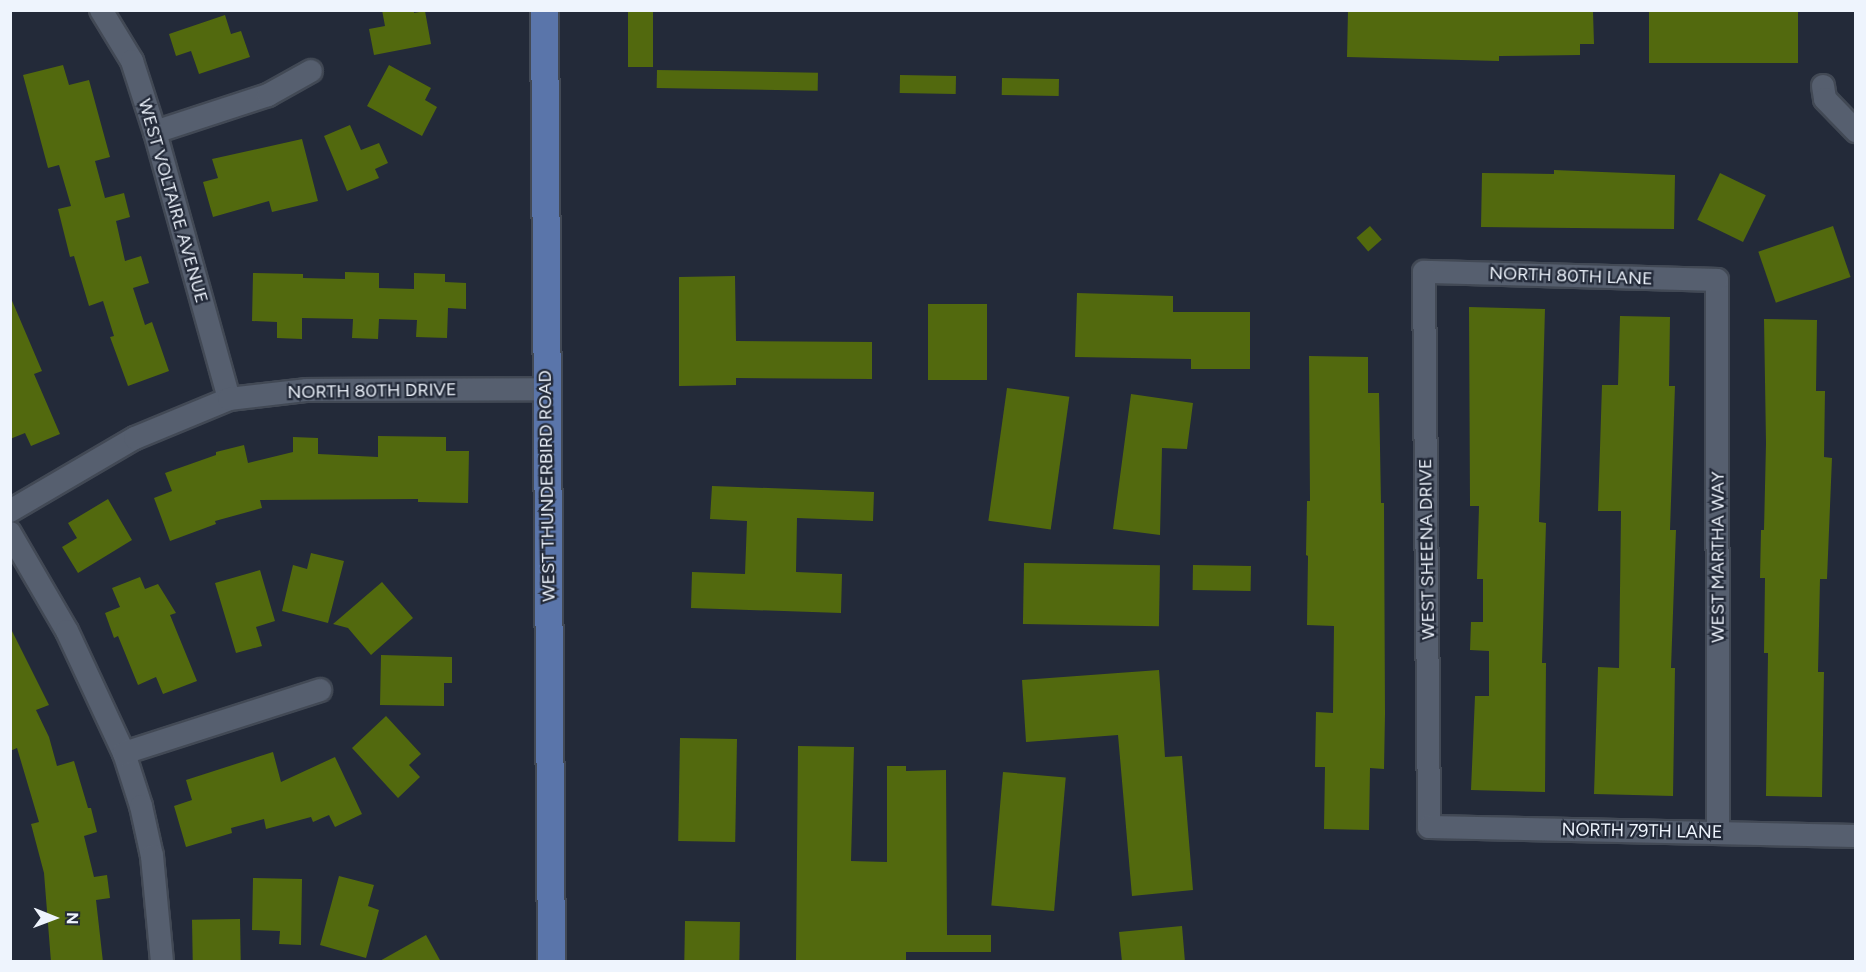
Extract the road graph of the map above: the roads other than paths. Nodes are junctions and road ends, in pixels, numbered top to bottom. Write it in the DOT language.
graph roads {
  1 [pos="101,10"];
  2 [pos="544,10"];
  3 [pos="311,71"];
  4 [pos="1823,86"];
  5 [pos="1856,131"];
  6 [pos="155,132"];
  7 [pos="1424,272"];
  8 [pos="1718,280"];
  9 [pos="546,389"];
  10 [pos="229,399"];
  11 [pos="10,511"];
  12 [pos="10,533"];
  13 [pos="320,690"];
  14 [pos="124,753"];
  15 [pos="1429,827"];
  16 [pos="1718,833"];
  17 [pos="1856,836"];
  18 [pos="162,962"];
  19 [pos="551,962"];
  1 -- 6 [label="street, WEST VOLTAIRE AVENUE"];
  2 -- 9 [label="main road, WEST THUNDERBIRD ROAD"];
  3 -- 6 [label="street"];
  4 -- 5 [label="street"];
  6 -- 10 [label="street, WEST VOLTAIRE AVENUE"];
  7 -- 8 [label="street, NORTH 80TH LANE"];
  7 -- 15 [label="street, WEST SHEENA DRIVE"];
  8 -- 16 [label="street, WEST MARTHA WAY"];
  9 -- 10 [label="street, NORTH 80TH DRIVE"];
  9 -- 19 [label="main road, WEST THUNDERBIRD ROAD"];
  10 -- 11 [label="street, NORTH 80TH DRIVE"];
  12 -- 14 [label="street"];
  13 -- 14 [label="street"];
  14 -- 18 [label="street"];
  15 -- 16 [label="street, NORTH 79TH LANE"];
  16 -- 17 [label="street, NORTH 79TH LANE"];
}
